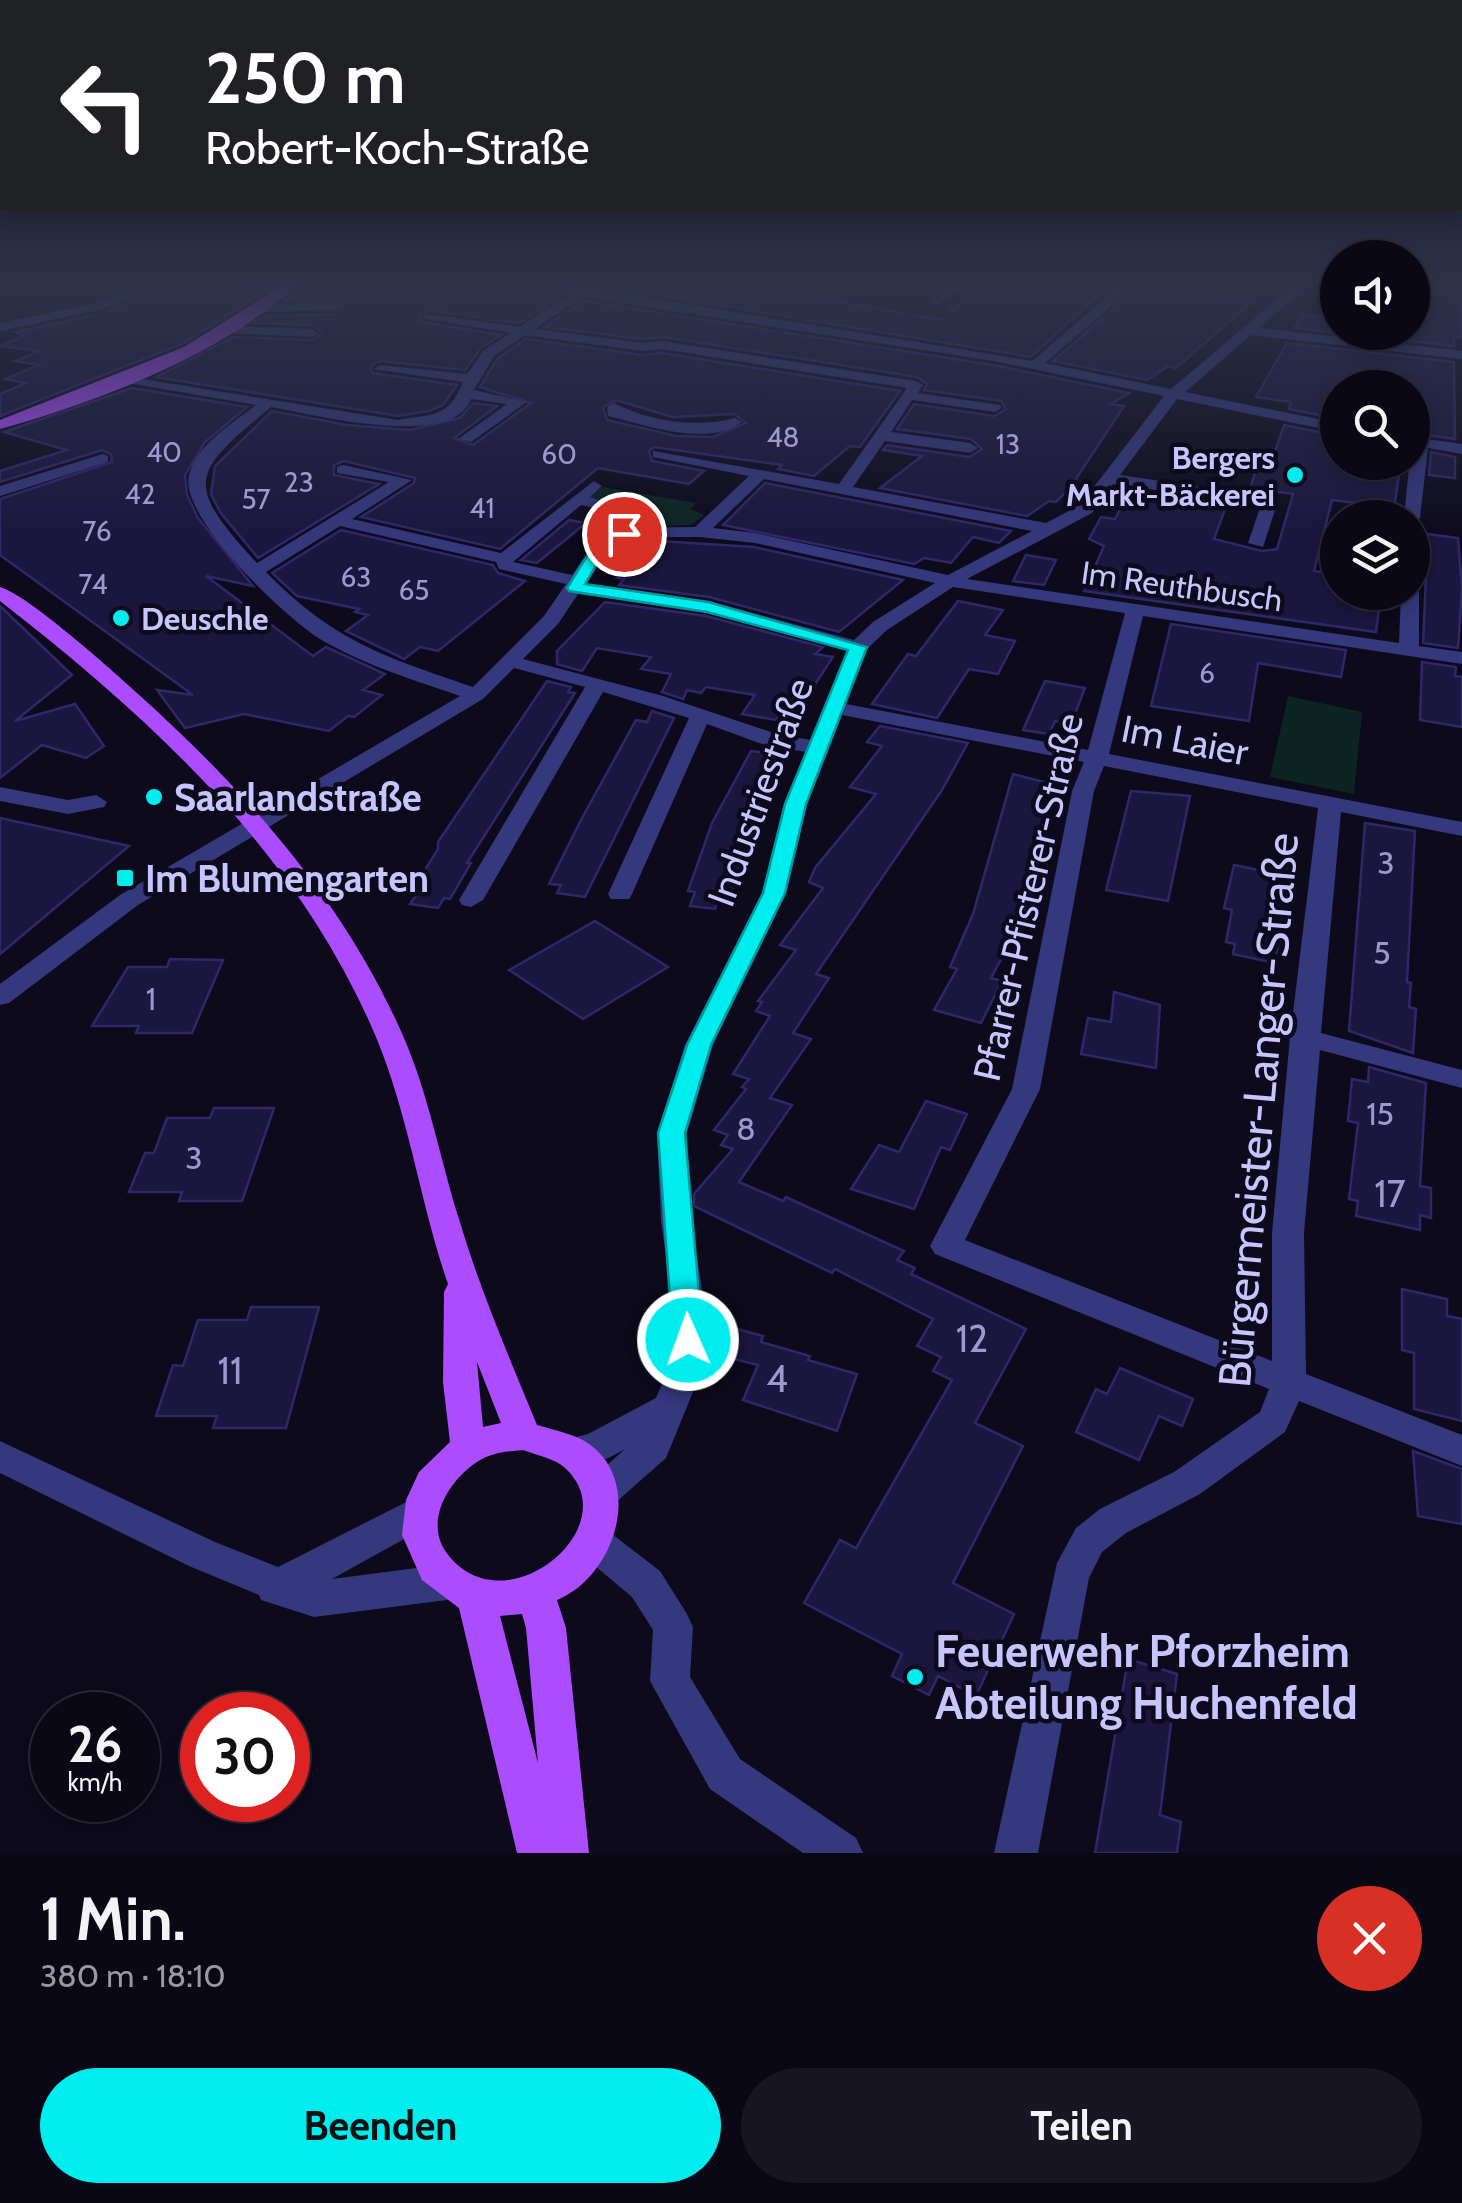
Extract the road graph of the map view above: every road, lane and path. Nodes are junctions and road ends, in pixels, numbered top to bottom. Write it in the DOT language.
graph roads {
  1 [pos="144,371"];
  2 [pos="393,371"];
  3 [pos="479,371"];
  4 [pos="822,371"];
  5 [pos="1064,371"];
  6 [pos="1201,371"];
  7 [pos="128,379"];
  8 [pos="470,386"];
  9 [pos="912,396"];
  10 [pos="1172,396"];
  11 [pos="266,404"];
  12 [pos="614,407"];
  13 [pos="995,408"];
  14 [pos="735,422"];
  15 [pos="0,424"];
  16 [pos="1320,425"];
  17 [pos="704,427"];
  18 [pos="884,436"];
  19 [pos="466,439"];
  20 [pos="1430,443"];
  21 [pos="970,448"];
  22 [pos="1462,448"];
  23 [pos="103,459"];
  24 [pos="343,470"];
  25 [pos="760,474"];
  26 [pos="1112,479"];
  27 [pos="594,486"];
  28 [pos="845,488"];
  29 [pos="0,492"];
  30 [pos="577,499"];
  31 [pos="339,522"];
  32 [pos="1050,529"];
  33 [pos="700,532"];
  34 [pos="617,536"];
  35 [pos="1256,542"];
  36 [pos="504,558"];
  37 [pos="256,571"];
  38 [pos="952,580"];
  39 [pos="577,585"];
  40 [pos="0,592"];
  41 [pos="1135,610"];
  42 [pos="1409,610"];
  43 [pos="858,647"];
  44 [pos="1408,650"];
  45 [pos="1462,658"];
  46 [pos="512,662"];
  47 [pos="598,683"];
  48 [pos="476,695"];
  49 [pos="836,708"];
  50 [pos="701,714"];
  51 [pos="820,748"];
  52 [pos="1097,758"];
  53 [pos="0,794"];
  54 [pos="96,802"];
  55 [pos="1330,804"];
  56 [pos="255,822"];
  57 [pos="1462,829"];
  58 [pos="620,894"];
  59 [pos="470,900"];
  60 [pos="0,997"];
  61 [pos="1304,1037"];
  62 [pos="1462,1079"];
  63 [pos="460,1277"];
  64 [pos="1289,1383"];
  65 [pos="670,1407"];
  66 [pos="524,1435"];
  67 [pos="468,1448"];
  68 [pos="578,1451"];
  69 [pos="1462,1451"];
  70 [pos="0,1456"];
  71 [pos="602,1492"];
  72 [pos="420,1511"];
  73 [pos="595,1543"];
  74 [pos="275,1587"];
  75 [pos="461,1588"];
  76 [pos="536,1593"];
  77 [pos="539,1853"];
  78 [pos="566,1853"];
  79 [pos="841,1853"];
  80 [pos="1016,1853"];
  1 -- 7 [label="main road"];
  2 -- 8 [label="street"];
  3 -- 8 [label="street"];
  4 -- 9 [label="street"];
  5 -- 10 [label="street"];
  6 -- 10 [label="street, Industriestraße"];
  7 -- 11 [label="street"];
  7 -- 15 [label="main road"];
  8 -- 11 [label="street"];
  8 -- 19 [label="street"];
  9 -- 13 [label="street"];
  9 -- 18 [label="street"];
  10 -- 16 [label="street"];
  10 -- 26 [label="street, Industriestraße"];
  11 -- 37 [label="street"];
  12 -- 17 [label="street"];
  14 -- 17 [label="street"];
  17 -- 25 [label="street"];
  18 -- 21 [label="street"];
  18 -- 28 [label="street"];
  20 -- 22 [label="street"];
  23 -- 29 [label="street"];
  24 -- 31 [label="street"];
  25 -- 28 [label="street"];
  25 -- 33 [label="street"];
  26 -- 32 [label="street, Industriestraße"];
  26 -- 35 [label="street"];
  27 -- 30 [label="street"];
  28 -- 32 [label="street"];
  30 -- 34 [label="street"];
  30 -- 36 [label="street"];
  31 -- 36 [label="street"];
  31 -- 37 [label="street"];
  32 -- 38 [label="street, Industriestraße"];
  33 -- 34 [label="street, Im Reuthbusch"];
  33 -- 38 [label="street, Im Reuthbusch"];
  34 -- 39 [label="street"];
  36 -- 39 [label="street"];
  37 -- 48 [label="street"];
  38 -- 41 [label="street, Im Reuthbusch"];
  38 -- 43 [label="street, Industriestraße"];
  39 -- 43 [label="street"];
  39 -- 46 [label="street"];
  40 -- 56 [label="main road"];
  41 -- 44 [label="street, Im Reuthbusch"];
  41 -- 52 [label="street, Pfarrer-Pfisterer-Straße"];
  42 -- 44 [label="street"];
  43 -- 49 [label="street, Industriestraße"];
  44 -- 45 [label="street, Im Reuthbusch"];
  46 -- 47 [label="street"];
  46 -- 48 [label="street"];
  47 -- 50 [label="street"];
  47 -- 59 [label="street"];
  48 -- 56 [label="street"];
  49 -- 51 [label="street, Industriestraße"];
  49 -- 52 [label="street, Im Laier"];
  50 -- 51 [label="street"];
  50 -- 58 [label="street"];
  51 -- 65 [label="street, Industriestraße"];
  52 -- 55 [label="street, Im Laier"];
  52 -- 64 [label="street, Pfarrer-Pfisterer-Straße"];
  53 -- 54 [label="street"];
  55 -- 57 [label="street, Im Laier"];
  55 -- 61 [label="street, Bürgermeister-Langer-Straße"];
  56 -- 60 [label="street"];
  56 -- 63 [label="main road"];
  61 -- 62 [label="street"];
  61 -- 64 [label="street, Bürgermeister-Langer-Straße"];
  63 -- 66 [label="main road"];
  63 -- 67 [label="main road"];
  64 -- 69 [label="street"];
  64 -- 80 [label="street, Bürgermeister-Langer-Straße"];
  65 -- 68 [label="street"];
  65 -- 71 [label="street, Industriestraße"];
  66 -- 67 [label="main road"];
  66 -- 68 [label="main road"];
  67 -- 72 [label="main road"];
  68 -- 71 [label="main road"];
  70 -- 74 [label="street"];
  71 -- 73 [label="main road"];
  72 -- 74 [label="street"];
  72 -- 75 [label="main road"];
  73 -- 76 [label="main road"];
  73 -- 79 [label="street"];
  74 -- 75 [label="street"];
  75 -- 76 [label="main road"];
  75 -- 77 [label="main road"];
  76 -- 78 [label="main road"];
}
